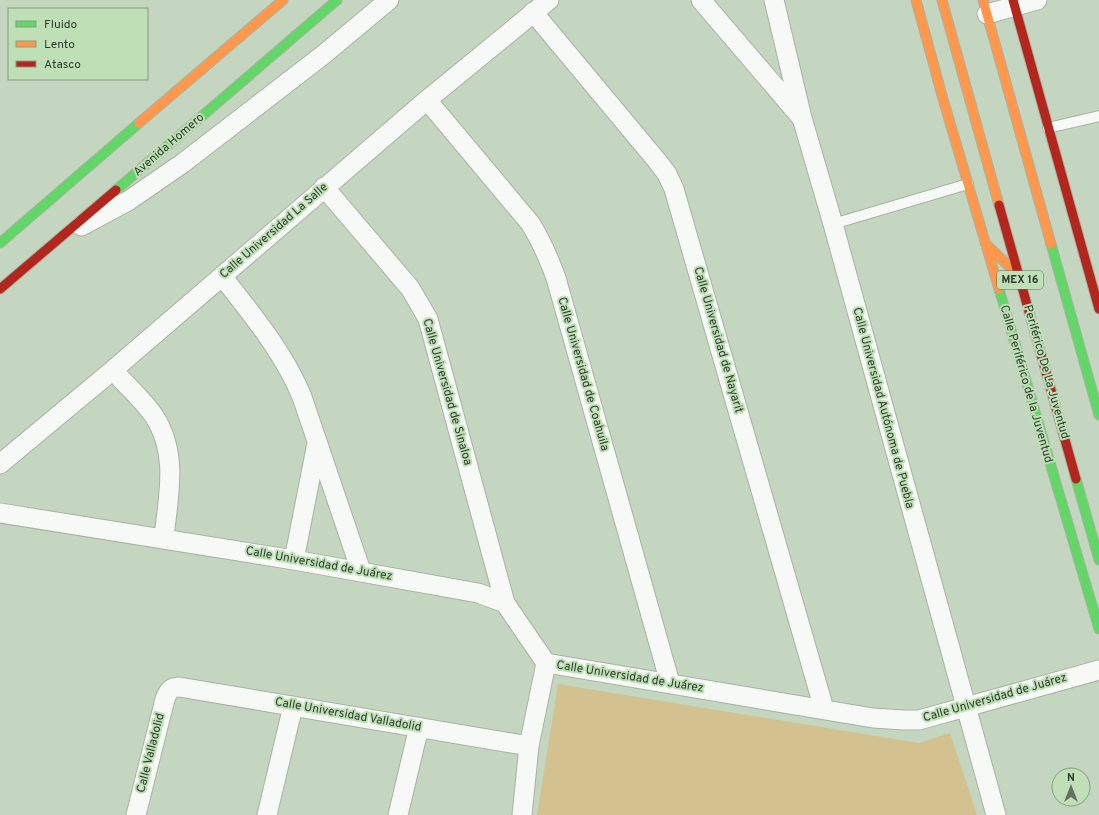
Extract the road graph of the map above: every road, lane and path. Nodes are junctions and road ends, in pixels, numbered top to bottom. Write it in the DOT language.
graph roads {
  1 [pos="283,0"];
  2 [pos="337,0"];
  3 [pos="389,0"];
  4 [pos="549,0"];
  5 [pos="701,0"];
  6 [pos="774,0"];
  7 [pos="916,0"];
  8 [pos="942,0"];
  9 [pos="1036,0"];
  10 [pos="1014,3"];
  11 [pos="984,4"];
  12 [pos="533,12"];
  13 [pos="427,100"];
  14 [pos="1099,116"];
  15 [pos="802,118"];
  16 [pos="1048,128"];
  17 [pos="968,184"];
  18 [pos="324,187"];
  19 [pos="833,224"];
  20 [pos="64,235"];
  21 [pos="0,243"];
  22 [pos="985,243"];
  23 [pos="1018,275"];
  24 [pos="222,276"];
  25 [pos="0,289"];
  26 [pos="1099,309"];
  27 [pos="113,370"];
  28 [pos="1099,415"];
  29 [pos="317,442"];
  30 [pos="0,464"];
  31 [pos="0,513"];
  32 [pos="164,538"];
  33 [pos="294,560"];
  34 [pos="1099,560"];
  35 [pos="361,571"];
  36 [pos="505,603"];
  37 [pos="1099,628"];
  38 [pos="546,663"];
  39 [pos="1099,670"];
  40 [pos="670,683"];
  41 [pos="169,691"];
  42 [pos="293,706"];
  43 [pos="965,706"];
  44 [pos="824,709"];
  45 [pos="419,727"];
  46 [pos="529,746"];
  47 [pos="136,815"];
  48 [pos="267,815"];
  49 [pos="398,815"];
  50 [pos="522,815"];
  51 [pos="996,815"];
  1 -- 21 [label="main road"];
  2 -- 20 [label="main road, Avenida Homero"];
  3 -- 20 [label="street"];
  4 -- 12 [label="street, Calle Universidad La Salle"];
  5 -- 15 [label="street"];
  6 -- 15 [label="street, Calle Universidad Autónoma de Puebla"];
  7 -- 17 [label="main road, Calle Periférico de la Juventud"];
  8 -- 23 [label="main road, Periférico De La Juventud / MEX 16"];
  9 -- 10 [label="street"];
  10 -- 11 [label="street"];
  10 -- 16 [label="main road"];
  11 -- 28 [label="main road, MEX 16"];
  12 -- 13 [label="street, Calle Universidad La Salle"];
  12 -- 44 [label="street, Calle Universidad de Nayarit"];
  13 -- 18 [label="street, Calle Universidad La Salle"];
  13 -- 40 [label="street, Calle Universidad de Coahuila"];
  14 -- 16 [label="lane"];
  15 -- 19 [label="street, Calle Universidad Autónoma de Puebla"];
  16 -- 26 [label="main road"];
  17 -- 19 [label="lane"];
  17 -- 22 [label="main road, Calle Periférico de la Juventud"];
  18 -- 24 [label="street, Calle Universidad La Salle"];
  18 -- 36 [label="street, Calle Universidad de Sinaloa"];
  19 -- 43 [label="street, Calle Universidad Autónoma de Puebla"];
  20 -- 25 [label="main road, Avenida Homero"];
  22 -- 23 [label="main road"];
  22 -- 37 [label="main road, Calle Periférico de la Juventud"];
  23 -- 34 [label="main road, Periférico De La Juventud / MEX 16"];
  24 -- 27 [label="street, Calle Universidad La Salle"];
  24 -- 29 [label="street"];
  27 -- 30 [label="street, Calle Universidad La Salle"];
  27 -- 32 [label="street"];
  29 -- 33 [label="street"];
  29 -- 35 [label="street"];
  31 -- 32 [label="street, Calle Universidad de Juárez"];
  32 -- 33 [label="street, Calle Universidad de Juárez"];
  33 -- 35 [label="street, Calle Universidad de Juárez"];
  35 -- 36 [label="street, Calle Universidad de Juárez"];
  36 -- 38 [label="street, Calle Universidad de Juárez"];
  38 -- 40 [label="street, Calle Universidad de Juárez"];
  38 -- 46 [label="street"];
  39 -- 43 [label="street, Calle Universidad de Juárez"];
  40 -- 44 [label="street, Calle Universidad de Juárez"];
  41 -- 42 [label="street, Calle Universidad Valladolid"];
  41 -- 47 [label="street, Calle Valladolid"];
  42 -- 45 [label="street, Calle Universidad Valladolid"];
  42 -- 48 [label="street"];
  43 -- 44 [label="street, Calle Universidad de Juárez"];
  43 -- 51 [label="street, Calle Universidad Autónoma de Puebla"];
  45 -- 46 [label="street, Calle Universidad Valladolid"];
  45 -- 49 [label="street"];
  46 -- 50 [label="street"];
}
